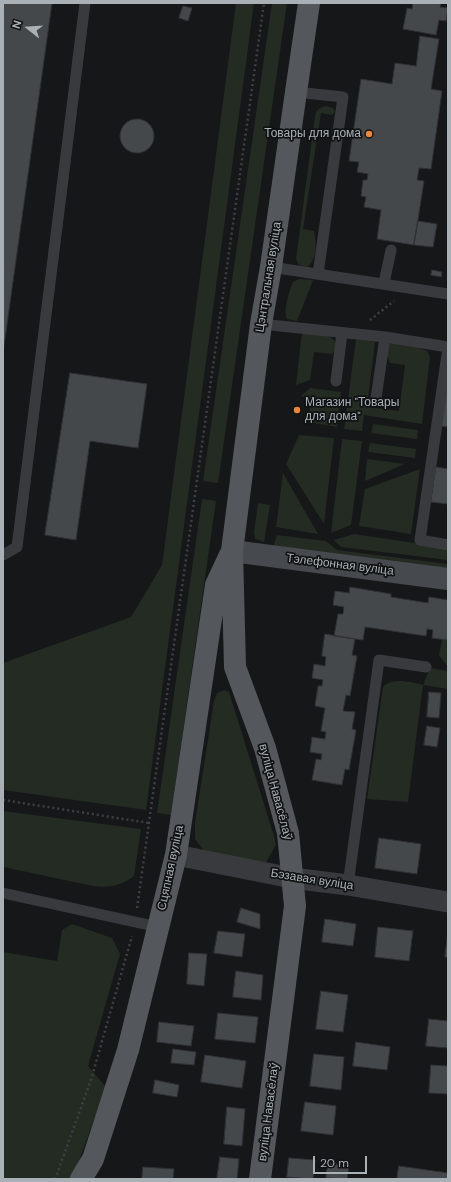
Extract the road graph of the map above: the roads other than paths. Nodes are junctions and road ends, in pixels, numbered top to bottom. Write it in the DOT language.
graph roads {
  1 [pos="85,3"];
  2 [pos="309,3"];
  3 [pos="296,92"];
  4 [pos="391,250"];
  5 [pos="271,267"];
  6 [pos="318,274"];
  7 [pos="384,283"];
  8 [pos="448,294"];
  9 [pos="261,324"];
  10 [pos="342,333"];
  11 [pos="385,337"];
  12 [pos="448,347"];
  13 [pos="336,381"];
  14 [pos="376,398"];
  15 [pos="448,545"];
  16 [pos="232,551"];
  17 [pos="3,555"];
  18 [pos="448,579"];
  19 [pos="426,668"];
  20 [pos="176,855"];
  21 [pos="292,878"];
  22 [pos="348,885"];
  23 [pos="3,893"];
  24 [pos="448,902"];
  25 [pos="158,927"];
  26 [pos="81,1179"];
  27 [pos="260,1179"];
  1 -- 17 [label="lane"];
  2 -- 3 [label="main road, Цэнтральная вуліца"];
  3 -- 5 [label="main road, Цэнтральная вуліца"];
  3 -- 6 [label="lane"];
  4 -- 7 [label="lane"];
  5 -- 6 [label="lane"];
  5 -- 9 [label="main road, Цэнтральная вуліца"];
  6 -- 7 [label="lane"];
  7 -- 8 [label="lane"];
  9 -- 10 [label="lane"];
  9 -- 16 [label="main road, Цэнтральная вуліца"];
  10 -- 11 [label="lane"];
  10 -- 13 [label="lane"];
  11 -- 12 [label="lane"];
  11 -- 14 [label="lane"];
  12 -- 15 [label="lane"];
  16 -- 18 [label="street, Тэлефонная вуліца"];
  16 -- 20 [label="main road, Сцяпная вуліца"];
  16 -- 21 [label="main road, вуліца Навасёлаў"];
  19 -- 22 [label="lane"];
  20 -- 21 [label="street, Бэзавая вуліца"];
  20 -- 25 [label="main road, Сцяпная вуліца"];
  21 -- 22 [label="street, Бэзавая вуліца"];
  21 -- 27 [label="main road, вуліца Навасёлаў"];
  22 -- 24 [label="street, Бэзавая вуліца"];
  23 -- 25 [label="lane"];
  25 -- 26 [label="main road, Сцяпная вуліца"];
}
